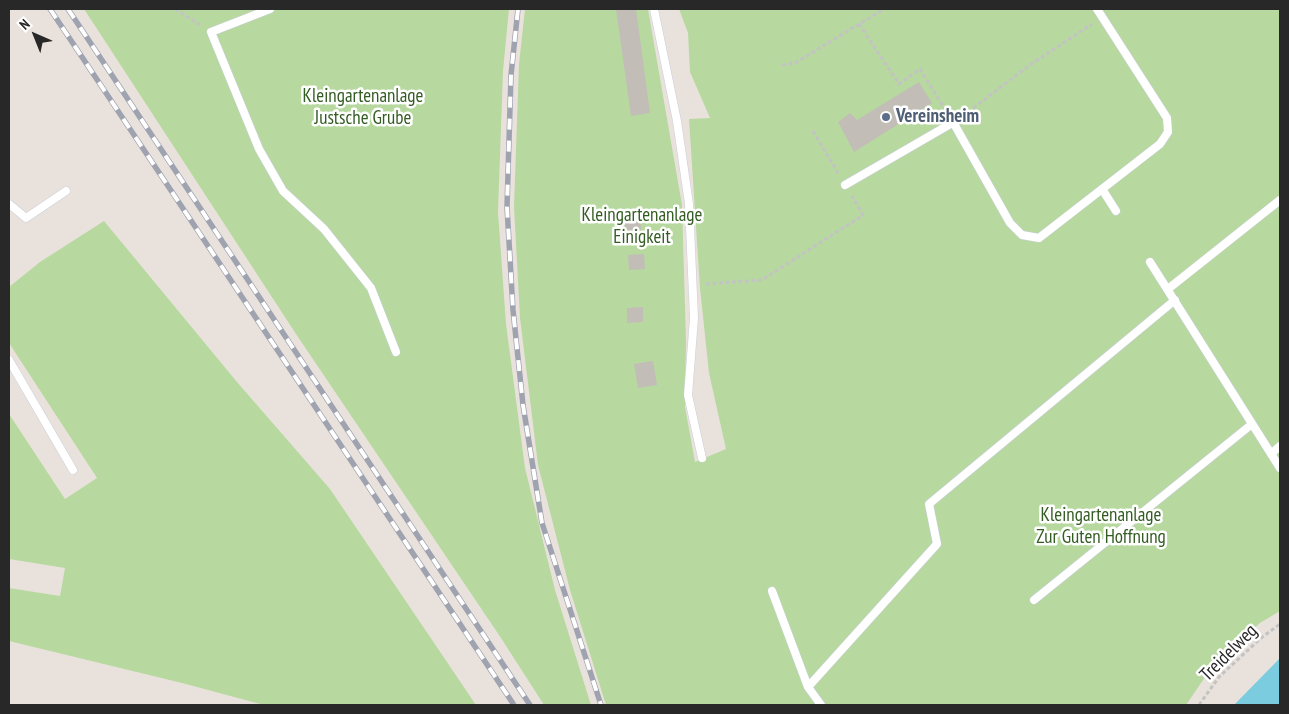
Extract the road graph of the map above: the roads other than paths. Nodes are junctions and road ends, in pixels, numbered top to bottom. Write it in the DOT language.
graph roads {
  1 [pos="270,9"];
  2 [pos="654,9"];
  3 [pos="1097,9"];
  4 [pos="845,185"];
  5 [pos="1102,189"];
  6 [pos="66,191"];
  7 [pos="1280,200"];
  8 [pos="9,204"];
  9 [pos="1116,211"];
  10 [pos="1150,262"];
  11 [pos="1168,289"];
  12 [pos="1176,300"];
  13 [pos="396,352"];
  14 [pos="9,360"];
  15 [pos="1252,424"];
  16 [pos="1280,446"];
  17 [pos="1271,454"];
  18 [pos="702,458"];
  19 [pos="1280,468"];
  20 [pos="73,470"];
  21 [pos="772,590"];
  22 [pos="1034,600"];
  23 [pos="808,687"];
  24 [pos="821,705"];
  1 -- 13 [label="lane"];
  2 -- 18 [label="lane"];
  3 -- 5 [label="lane"];
  4 -- 5 [label="lane"];
  5 -- 9 [label="lane"];
  6 -- 8 [label="lane"];
  7 -- 11 [label="lane"];
  10 -- 11 [label="lane"];
  11 -- 12 [label="lane"];
  12 -- 15 [label="lane"];
  12 -- 23 [label="lane"];
  14 -- 20 [label="lane"];
  15 -- 17 [label="lane"];
  15 -- 22 [label="lane"];
  16 -- 17 [label="lane"];
  17 -- 19 [label="lane"];
  21 -- 23 [label="lane"];
  23 -- 24 [label="lane"];
}
